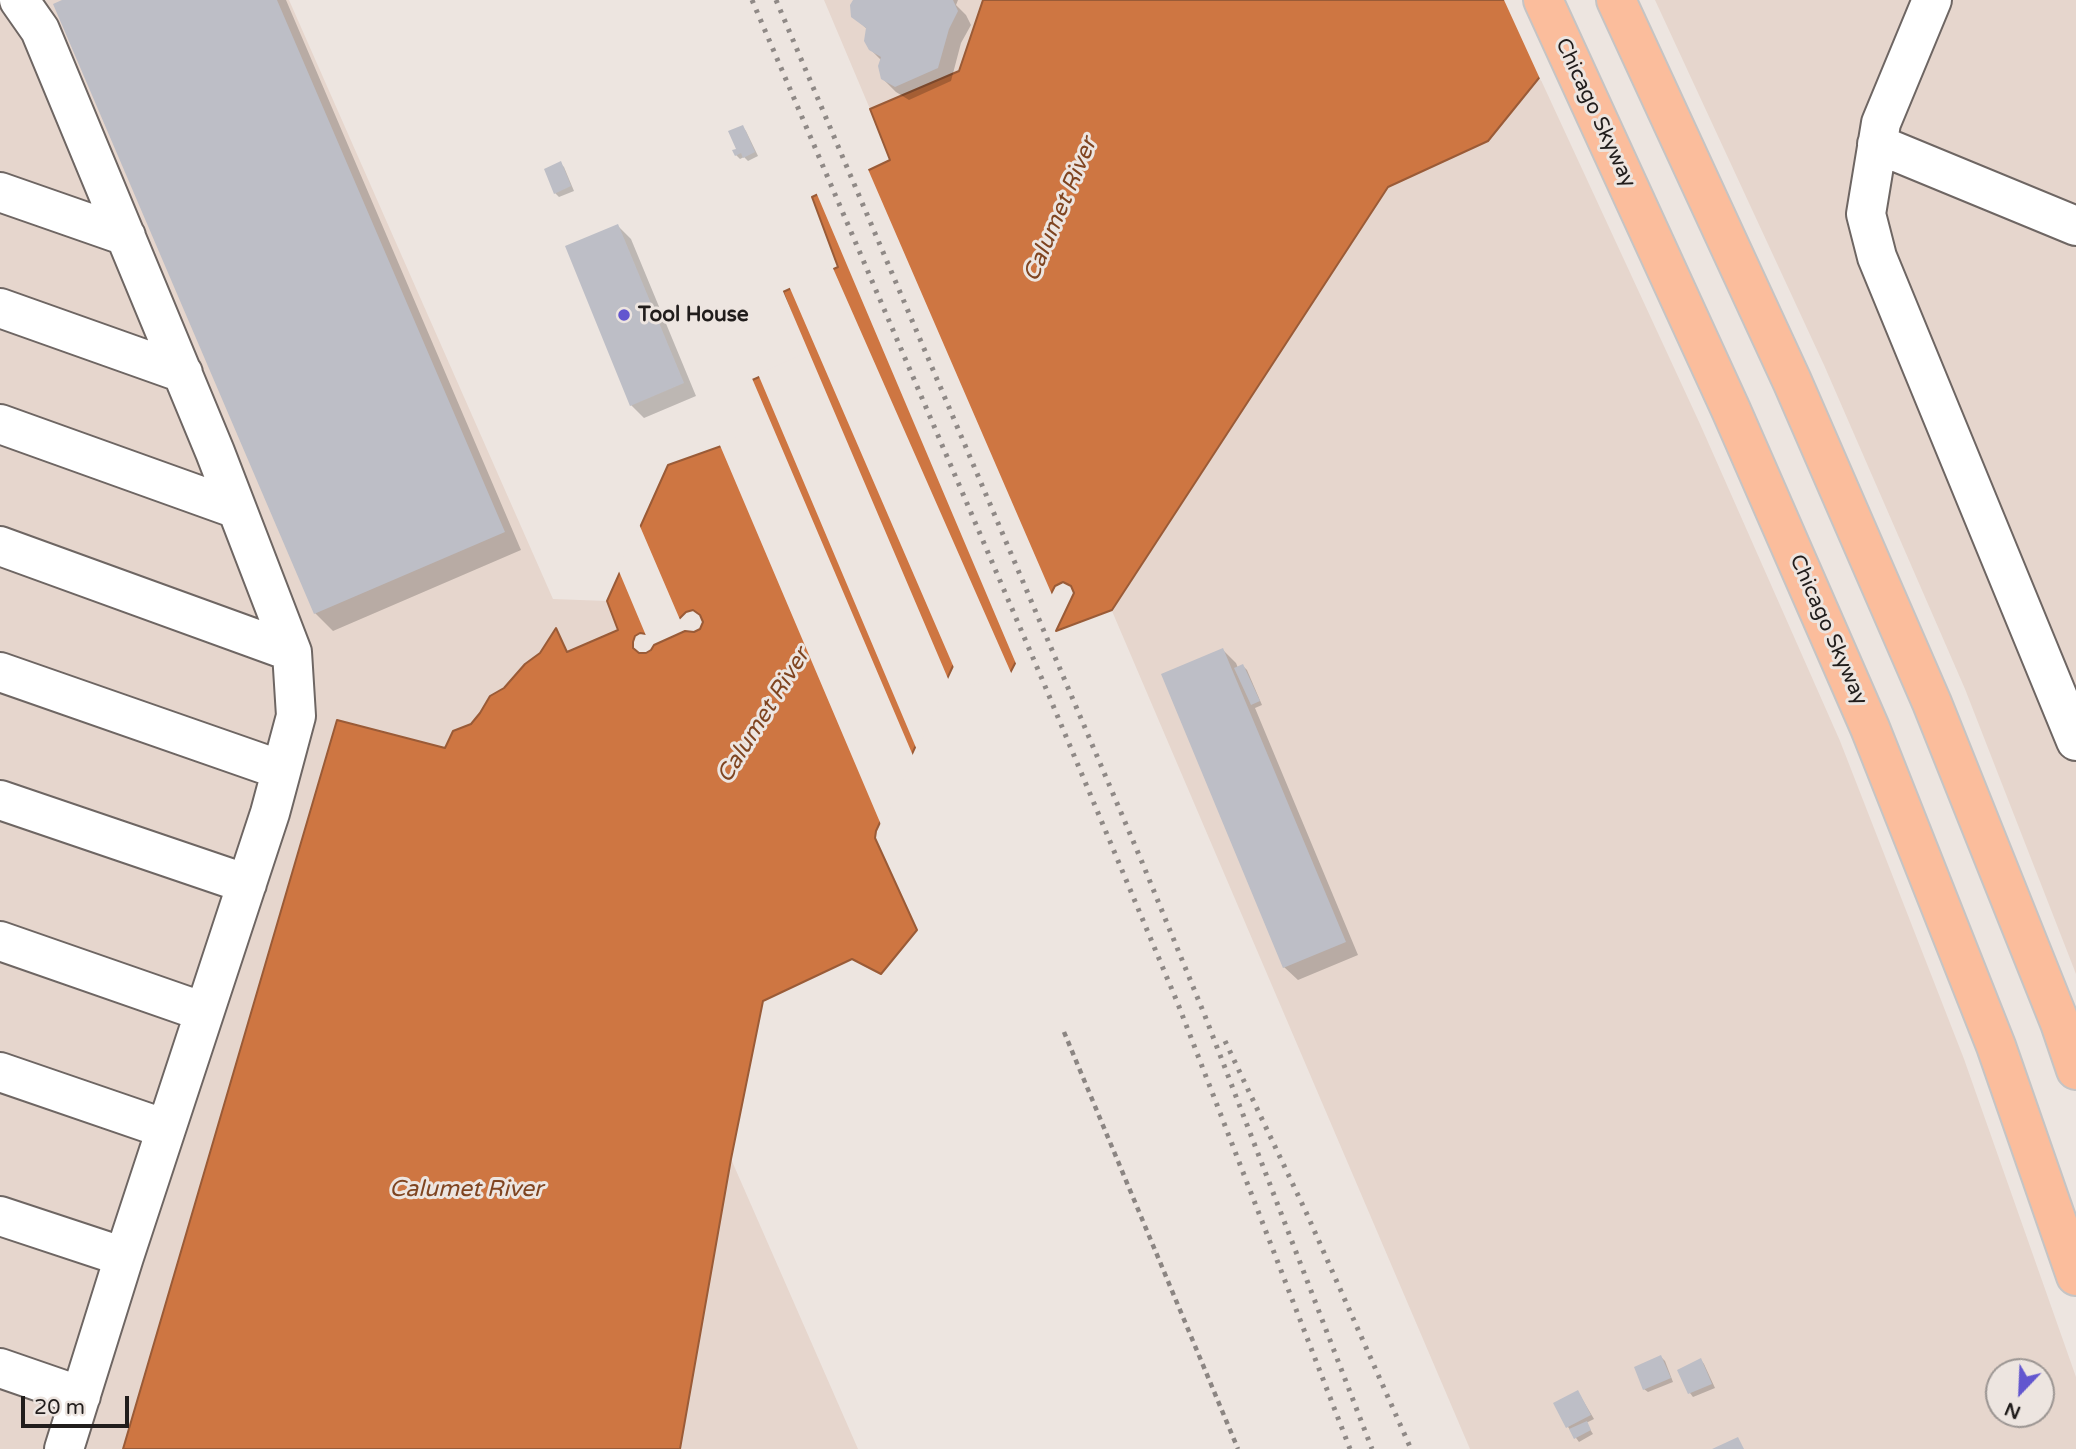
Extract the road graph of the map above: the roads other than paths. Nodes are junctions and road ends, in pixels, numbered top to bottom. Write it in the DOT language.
graph roads {
  1 [pos="19,0"];
  2 [pos="1543,0"];
  3 [pos="1616,0"];
  4 [pos="1932,0"];
  5 [pos="1877,144"];
  6 [pos="0,192"];
  7 [pos="2076,226"];
  8 [pos="126,236"];
  9 [pos="0,308"];
  10 [pos="183,373"];
  11 [pos="0,424"];
  12 [pos="237,509"];
  13 [pos="0,546"];
  14 [pos="292,652"];
  15 [pos="0,672"];
  16 [pos="2076,741"];
  17 [pos="281,770"];
  18 [pos="0,800"];
  19 [pos="247,884"];
  20 [pos="0,941"];
  21 [pos="204,1012"];
  22 [pos="2076,1070"];
  23 [pos="0,1072"];
  24 [pos="166,1129"];
  25 [pos="0,1216"];
  26 [pos="124,1257"];
  27 [pos="2076,1276"];
  28 [pos="0,1368"];
  29 [pos="81,1396"];
  30 [pos="64,1449"];
  1 -- 8 [label="lane"];
  2 -- 27 [label="highway, Chicago Skyway"];
  3 -- 22 [label="highway"];
  4 -- 5 [label="lane"];
  5 -- 7 [label="lane"];
  5 -- 16 [label="lane"];
  6 -- 8 [label="lane"];
  8 -- 10 [label="lane"];
  9 -- 10 [label="lane"];
  10 -- 12 [label="lane"];
  11 -- 12 [label="lane"];
  12 -- 14 [label="lane"];
  13 -- 14 [label="lane"];
  14 -- 17 [label="lane"];
  15 -- 17 [label="lane"];
  17 -- 19 [label="lane"];
  18 -- 19 [label="lane"];
  19 -- 21 [label="lane"];
  20 -- 21 [label="lane"];
  21 -- 24 [label="lane"];
  23 -- 24 [label="lane"];
  24 -- 26 [label="lane"];
  25 -- 26 [label="lane"];
  26 -- 29 [label="lane"];
  28 -- 29 [label="lane"];
  29 -- 30 [label="lane"];
}
